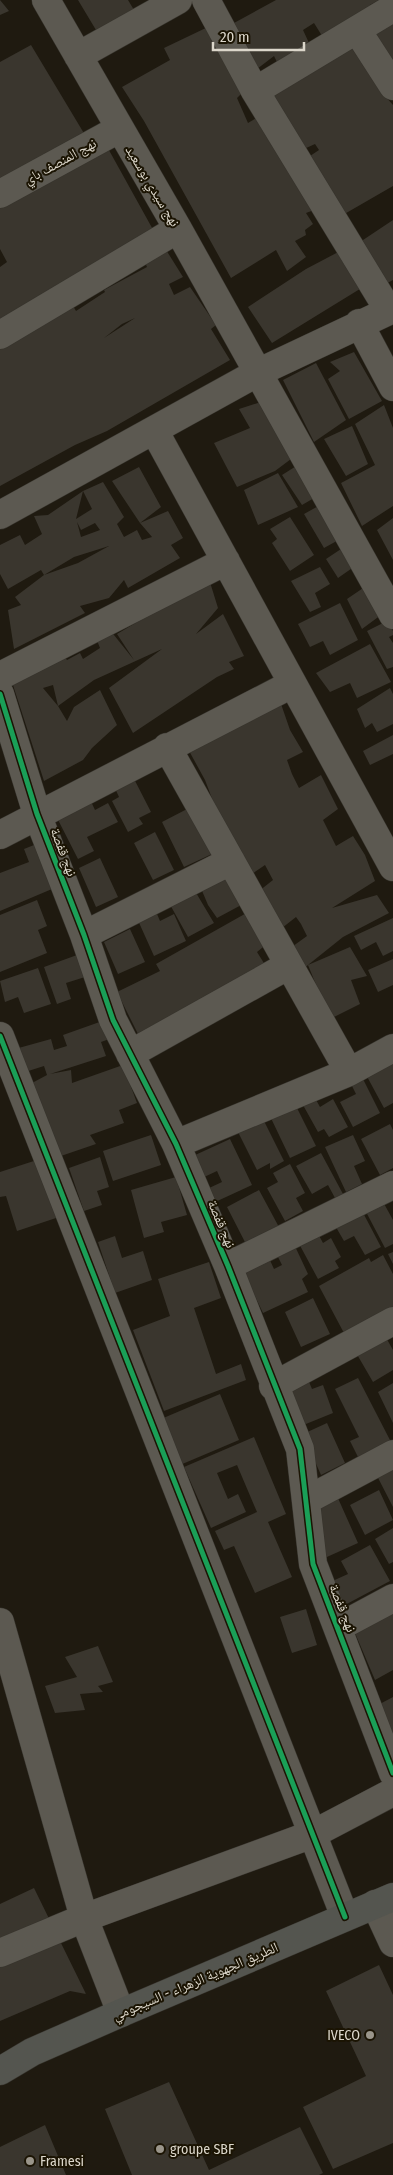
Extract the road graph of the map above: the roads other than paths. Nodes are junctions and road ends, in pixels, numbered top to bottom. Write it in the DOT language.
graph roads {
  1 [pos="46,0"];
  2 [pos="178,0"];
  3 [pos="206,0"];
  4 [pos="393,8"];
  5 [pos="358,30"];
  6 [pos="78,56"];
  7 [pos="393,86"];
  8 [pos="255,91"];
  9 [pos="119,129"];
  10 [pos="0,194"];
  11 [pos="178,228"];
  12 [pos="391,310"];
  13 [pos="359,324"];
  14 [pos="0,335"];
  15 [pos="257,373"];
  16 [pos="393,387"];
  17 [pos="154,430"];
  18 [pos="0,515"];
  19 [pos="226,561"];
  20 [pos="389,599"];
  21 [pos="0,676"];
  22 [pos="292,684"];
  23 [pos="0,694"];
  24 [pos="167,747"];
  25 [pos="37,814"];
  26 [pos="0,835"];
  27 [pos="231,861"];
  28 [pos="393,867"];
  29 [pos="84,936"];
  30 [pos="289,965"];
  31 [pos="0,1036"];
  32 [pos="393,1048"];
  33 [pos="130,1054"];
  34 [pos="348,1072"];
  35 [pos="176,1144"];
  36 [pos="393,1185"];
  37 [pos="228,1266"];
  38 [pos="393,1321"];
  39 [pos="273,1386"];
  40 [pos="393,1454"];
  41 [pos="307,1500"];
  42 [pos="393,1598"];
  43 [pos="0,1622"];
  44 [pos="339,1628"];
  45 [pos="393,1773"];
  46 [pos="393,1792"];
  47 [pos="313,1834"];
  48 [pos="384,1901"];
  49 [pos="345,1917"];
  50 [pos="84,1918"];
  51 [pos="393,1943"];
  52 [pos="0,1953"];
  53 [pos="121,2013"];
  54 [pos="0,2070"];
  1 -- 6 [label="street, نهج سيدي بوسعيد"];
  2 -- 6 [label="street"];
  3 -- 8 [label="street"];
  4 -- 5 [label="street"];
  5 -- 7 [label="street"];
  5 -- 8 [label="street"];
  6 -- 9 [label="street, نهج سيدي بوسعيد"];
  8 -- 12 [label="street"];
  9 -- 10 [label="street, نهج المنصف باي"];
  9 -- 11 [label="street, نهج سيدي بوسعيد"];
  11 -- 14 [label="street"];
  11 -- 15 [label="street, نهج سيدي بوسعيد"];
  12 -- 13 [label="street"];
  13 -- 15 [label="street"];
  13 -- 16 [label="street"];
  15 -- 17 [label="street"];
  15 -- 20 [label="street, نهج سيدي بوسعيد"];
  17 -- 18 [label="street"];
  17 -- 19 [label="street"];
  19 -- 21 [label="street"];
  19 -- 22 [label="street"];
  22 -- 24 [label="street"];
  22 -- 28 [label="street"];
  23 -- 25 [label="street, نهج قفصة"];
  24 -- 25 [label="street"];
  24 -- 27 [label="street"];
  25 -- 26 [label="street"];
  25 -- 29 [label="street, نهج قفصة"];
  27 -- 29 [label="street"];
  27 -- 30 [label="street"];
  29 -- 33 [label="street, نهج قفصة"];
  30 -- 33 [label="street"];
  30 -- 34 [label="street"];
  31 -- 47 [label="street"];
  32 -- 34 [label="street"];
  33 -- 35 [label="street, نهج قفصة"];
  34 -- 35 [label="street"];
  35 -- 37 [label="street, نهج قفصة"];
  36 -- 37 [label="street"];
  37 -- 39 [label="street, نهج قفصة"];
  38 -- 39 [label="street"];
  39 -- 41 [label="street, نهج قفصة"];
  40 -- 41 [label="street"];
  41 -- 44 [label="street, نهج قفصة"];
  42 -- 44 [label="street"];
  43 -- 50 [label="street"];
  44 -- 45 [label="street, نهج قفصة"];
  46 -- 47 [label="street"];
  47 -- 49 [label="street"];
  47 -- 50 [label="street"];
  48 -- 49 [label="main road, الطريق الجهوية الزهراء - السيجومي"];
  48 -- 51 [label="street"];
  49 -- 53 [label="main road, الطريق الجهوية الزهراء - السيجومي"];
  50 -- 52 [label="street"];
  50 -- 53 [label="street"];
  53 -- 54 [label="main road, الطريق الجهوية الزهراء - السيجومي"];
}
